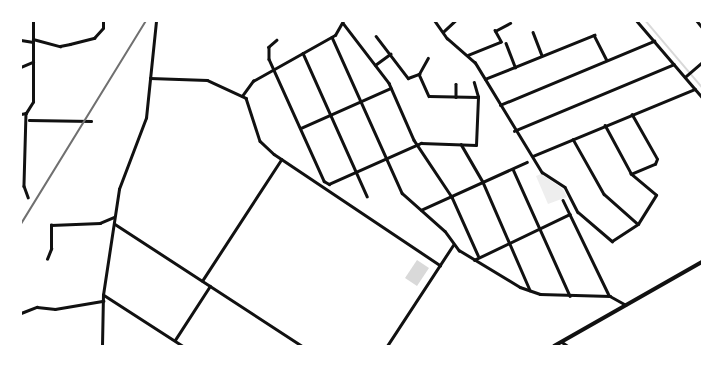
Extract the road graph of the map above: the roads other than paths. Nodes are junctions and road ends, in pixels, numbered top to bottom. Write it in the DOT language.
graph roads {
  1 [pos="33,21"];
  2 [pos="103,21"];
  3 [pos="156,21"];
  4 [pos="434,21"];
  5 [pos="455,21"];
  6 [pos="637,21"];
  7 [pos="696,21"];
  8 [pos="343,22"];
  9 [pos="510,23"];
  10 [pos="702,27"];
  11 [pos="442,32"];
  12 [pos="533,32"];
  13 [pos="376,36"];
  14 [pos="332,37"];
  15 [pos="21,40"];
  16 [pos="33,40"];
  17 [pos="277,40"];
  18 [pos="654,41"];
  19 [pos="506,43"];
  20 [pos="303,53"];
  21 [pos="390,54"];
  22 [pos="468,55"];
  23 [pos="542,55"];
  24 [pos="428,58"];
  25 [pos="607,60"];
  26 [pos="33,62"];
  27 [pos="702,62"];
  28 [pos="674,64"];
  29 [pos="375,65"];
  30 [pos="515,66"];
  31 [pos="21,67"];
  32 [pos="274,69"];
  33 [pos="419,74"];
  34 [pos="686,76"];
  35 [pos="150,78"];
  36 [pos="485,79"];
  37 [pos="474,83"];
  38 [pos="456,84"];
  39 [pos="391,88"];
  40 [pos="695,89"];
  41 [pos="242,96"];
  42 [pos="456,97"];
  43 [pos="478,97"];
  44 [pos="702,97"];
  45 [pos="361,102"];
  46 [pos="499,105"];
  47 [pos="21,114"];
  48 [pos="26,114"];
  49 [pos="331,115"];
  50 [pos="632,115"];
  51 [pos="28,120"];
  52 [pos="91,120"];
  53 [pos="605,126"];
  54 [pos="301,128"];
  55 [pos="514,131"];
  56 [pos="573,139"];
  57 [pos="417,144"];
  58 [pos="461,144"];
  59 [pos="533,156"];
  60 [pos="386,158"];
  61 [pos="281,160"];
  62 [pos="527,162"];
  63 [pos="513,169"];
  64 [pos="356,172"];
  65 [pos="631,174"];
  66 [pos="483,182"];
  67 [pos="367,196"];
  68 [pos="28,197"];
  69 [pos="452,197"];
  70 [pos="563,200"];
  71 [pos="421,210"];
  72 [pos="570,214"];
  73 [pos="115,216"];
  74 [pos="114,224"];
  75 [pos="638,224"];
  76 [pos="540,228"];
  77 [pos="509,242"];
  78 [pos="454,244"];
  79 [pos="478,255"];
  80 [pos="47,259"];
  81 [pos="474,260"];
  82 [pos="702,262"];
  83 [pos="440,265"];
  84 [pos="202,281"];
  85 [pos="210,286"];
  86 [pos="530,290"];
  87 [pos="103,295"];
  88 [pos="570,296"];
  89 [pos="610,296"];
  90 [pos="103,301"];
  91 [pos="626,305"];
  92 [pos="21,313"];
  93 [pos="175,340"];
  94 [pos="561,342"];
  95 [pos="102,346"];
  96 [pos="183,346"];
  97 [pos="302,346"];
  98 [pos="387,346"];
  99 [pos="554,346"];
  100 [pos="568,346"];
  1 -- 16 [label="street"];
  2 -- 16 [label="street"];
  3 -- 35 [label="street"];
  4 -- 11 [label="street"];
  5 -- 11 [label="street"];
  6 -- 18 [label="street"];
  7 -- 10 [label="street"];
  8 -- 14 [label="street"];
  8 -- 29 [label="street"];
  9 -- 22 [label="street"];
  11 -- 22 [label="street"];
  12 -- 23 [label="street"];
  13 -- 21 [label="street"];
  14 -- 20 [label="street"];
  14 -- 45 [label="street"];
  15 -- 16 [label="street"];
  16 -- 26 [label="street"];
  17 -- 32 [label="street"];
  18 -- 25 [label="street"];
  18 -- 28 [label="street"];
  19 -- 30 [label="street"];
  20 -- 32 [label="street"];
  20 -- 49 [label="street"];
  21 -- 29 [label="street"];
  21 -- 33 [label="street"];
  22 -- 36 [label="street"];
  23 -- 25 [label="street"];
  23 -- 30 [label="street"];
  24 -- 33 [label="street"];
  25 -- 46 [label="street"];
  26 -- 31 [label="street"];
  26 -- 48 [label="street"];
  27 -- 34 [label="street"];
  28 -- 34 [label="street"];
  28 -- 55 [label="street"];
  29 -- 39 [label="street"];
  30 -- 36 [label="street"];
  32 -- 41 [label="street"];
  32 -- 54 [label="street"];
  33 -- 42 [label="street"];
  34 -- 40 [label="street"];
  35 -- 41 [label="street"];
  35 -- 73 [label="street"];
  36 -- 46 [label="street"];
  37 -- 43 [label="street"];
  38 -- 42 [label="street"];
  39 -- 45 [label="street"];
  39 -- 57 [label="street"];
  40 -- 44 [label="street"];
  40 -- 50 [label="street"];
  41 -- 61 [label="street"];
  42 -- 43 [label="street"];
  43 -- 58 [label="street"];
  45 -- 49 [label="street"];
  45 -- 60 [label="street"];
  46 -- 55 [label="street"];
  47 -- 48 [label="street"];
  48 -- 51 [label="street"];
  49 -- 54 [label="street"];
  49 -- 64 [label="street"];
  50 -- 53 [label="street"];
  50 -- 65 [label="street"];
  51 -- 52 [label="street"];
  51 -- 68 [label="street"];
  53 -- 56 [label="street"];
  53 -- 65 [label="street"];
  54 -- 64 [label="street"];
  55 -- 59 [label="street"];
  56 -- 59 [label="street"];
  56 -- 75 [label="street"];
  57 -- 58 [label="street"];
  57 -- 60 [label="street"];
  57 -- 69 [label="street"];
  58 -- 66 [label="street"];
  59 -- 75 [label="street"];
  60 -- 64 [label="street"];
  60 -- 71 [label="street"];
  61 -- 83 [label="street"];
  61 -- 84 [label="street"];
  62 -- 63 [label="street"];
  63 -- 66 [label="street"];
  63 -- 76 [label="street"];
  64 -- 67 [label="street"];
  65 -- 75 [label="street"];
  66 -- 69 [label="street"];
  66 -- 77 [label="street"];
  69 -- 71 [label="street"];
  69 -- 79 [label="street"];
  70 -- 72 [label="street"];
  71 -- 78 [label="street"];
  72 -- 76 [label="street"];
  72 -- 89 [label="street"];
  73 -- 74 [label="street"];
  73 -- 80 [label="street"];
  74 -- 84 [label="street"];
  74 -- 87 [label="street"];
  76 -- 77 [label="street"];
  76 -- 88 [label="street"];
  77 -- 79 [label="street"];
  77 -- 86 [label="street"];
  78 -- 81 [label="street"];
  78 -- 83 [label="street"];
  79 -- 81 [label="street"];
  81 -- 86 [label="street"];
  82 -- 91 [label="highway"];
  83 -- 98 [label="street"];
  84 -- 85 [label="street"];
  85 -- 93 [label="street"];
  85 -- 97 [label="street"];
  86 -- 88 [label="street"];
  87 -- 90 [label="street"];
  87 -- 93 [label="street"];
  88 -- 89 [label="street"];
  89 -- 91 [label="street"];
  90 -- 92 [label="street"];
  90 -- 95 [label="street"];
  91 -- 94 [label="highway"];
  93 -- 96 [label="street"];
  94 -- 99 [label="highway"];
  94 -- 100 [label="street"];
}
